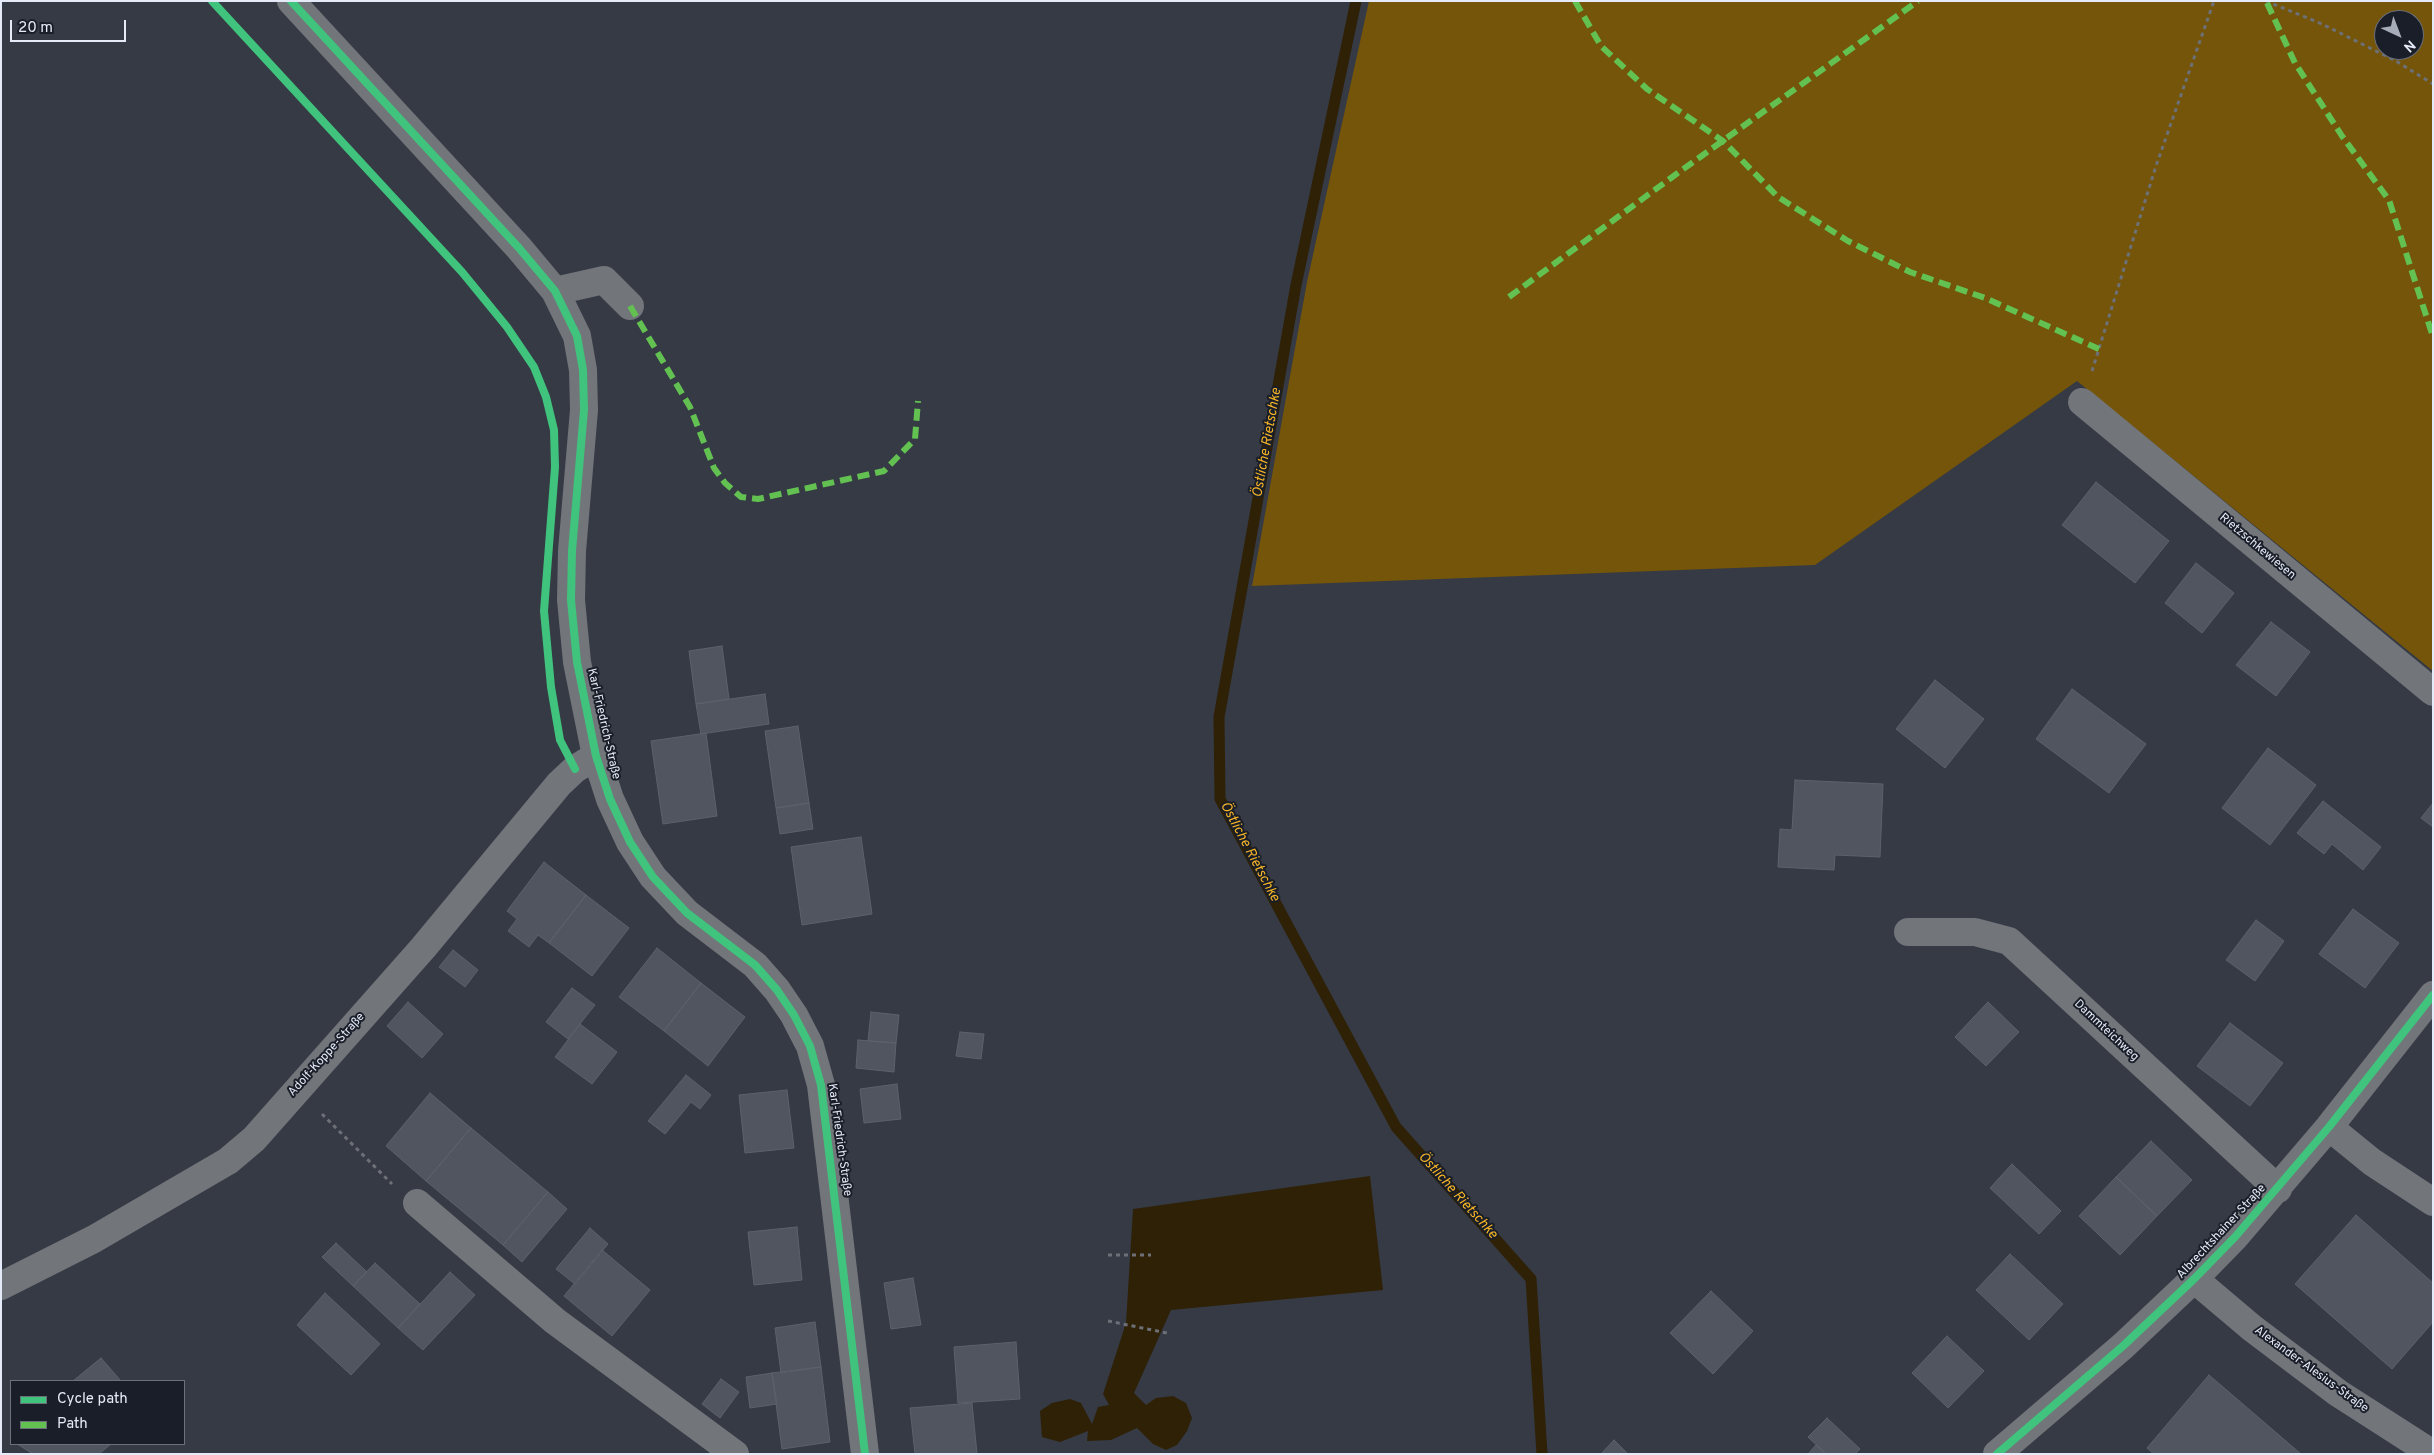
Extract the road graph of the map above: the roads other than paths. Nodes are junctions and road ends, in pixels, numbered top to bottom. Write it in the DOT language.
graph roads {
  1 [pos="291,1"];
  2 [pos="555,290"];
  3 [pos="630,306"];
  4 [pos="2082,402"];
  5 [pos="2433,692"];
  6 [pos="596,756"];
  7 [pos="1908,932"];
  8 [pos="2433,995"];
  9 [pos="2329,1127"];
  10 [pos="2278,1189"];
  11 [pos="2433,1202"];
  12 [pos="417,1203"];
  13 [pos="2194,1279"];
  14 [pos="1,1286"];
  15 [pos="735,1454"];
  16 [pos="865,1454"];
  17 [pos="1997,1454"];
  18 [pos="2433,1454"];
  1 -- 2 [label="street, Karl-Friedrich-Straße"];
  2 -- 3 [label="street"];
  2 -- 6 [label="street, Karl-Friedrich-Straße"];
  4 -- 5 [label="street, Rietzschkewiesen"];
  6 -- 14 [label="street, Adolf-Koppe-Straße"];
  6 -- 16 [label="street, Karl-Friedrich-Straße"];
  7 -- 10 [label="street, Dammteichweg"];
  8 -- 9 [label="street, Albrechtshainer Straße"];
  9 -- 10 [label="street, Albrechtshainer Straße"];
  9 -- 11 [label="street"];
  10 -- 13 [label="street, Albrechtshainer Straße"];
  12 -- 15 [label="street"];
  13 -- 17 [label="street, Albrechtshainer Straße"];
  13 -- 18 [label="street, Alexander-Alesius-Straße"];
}
